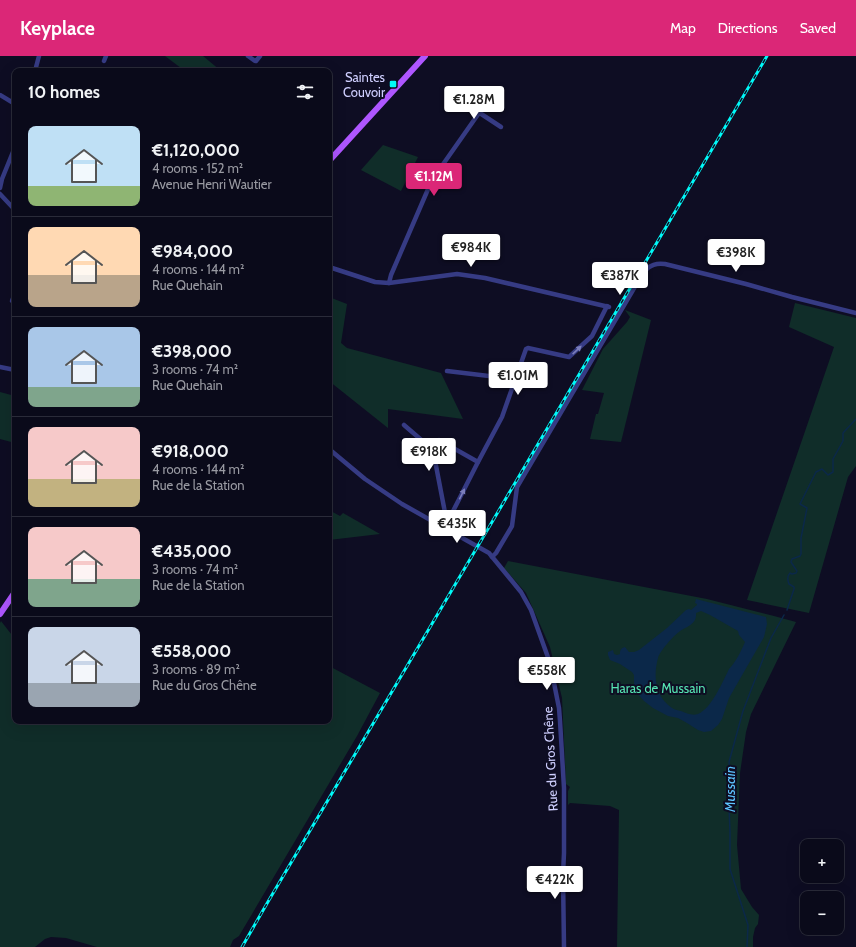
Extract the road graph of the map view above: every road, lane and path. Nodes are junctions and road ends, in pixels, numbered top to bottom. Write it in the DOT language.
graph roads {
  1 [pos="39,56"];
  2 [pos="248,56"];
  3 [pos="260,56"];
  4 [pos="425,56"];
  5 [pos="36,68"];
  6 [pos="0,95"];
  7 [pos="457,98"];
  8 [pos="12,102"];
  9 [pos="479,113"];
  10 [pos="501,127"];
  11 [pos="12,154"];
  12 [pos="332,158"];
  13 [pos="0,188"];
  14 [pos="0,194"];
  15 [pos="12,207"];
  16 [pos="332,268"];
  17 [pos="389,283"];
  18 [pos="856,313"];
  19 [pos="0,367"];
  20 [pos="12,369"];
  21 [pos="446,371"];
  22 [pos="515,379"];
  23 [pos="404,425"];
  24 [pos="435,444"];
  25 [pos="332,452"];
  26 [pos="478,462"];
  27 [pos="447,523"];
  28 [pos="444,528"];
  29 [pos="492,557"];
  30 [pos="12,596"];
  31 [pos="0,614"];
  32 [pos="564,947"];
  1 -- 5 [label="street"];
  2 -- 3 [label="street"];
  4 -- 12 [label="main road"];
  6 -- 8 [label="street"];
  7 -- 9 [label="street"];
  9 -- 10 [label="street"];
  9 -- 17 [label="street"];
  11 -- 13 [label="street"];
  14 -- 15 [label="street"];
  16 -- 17 [label="street"];
  22 -- 17 [label="street, one-way"];
  18 -- 29 [label="street"];
  19 -- 20 [label="street"];
  21 -- 22 [label="street"];
  22 -- 26 [label="street"];
  23 -- 27 [label="street"];
  24 -- 26 [label="street"];
  25 -- 28 [label="street, Rue du Gros Chêne"];
  27 -- 26 [label="street, one-way"];
  27 -- 28 [label="street"];
  28 -- 29 [label="street, Rue du Gros Chêne"];
  29 -- 32 [label="street, Rue du Gros Chêne"];
  30 -- 31 [label="main road"];
}
